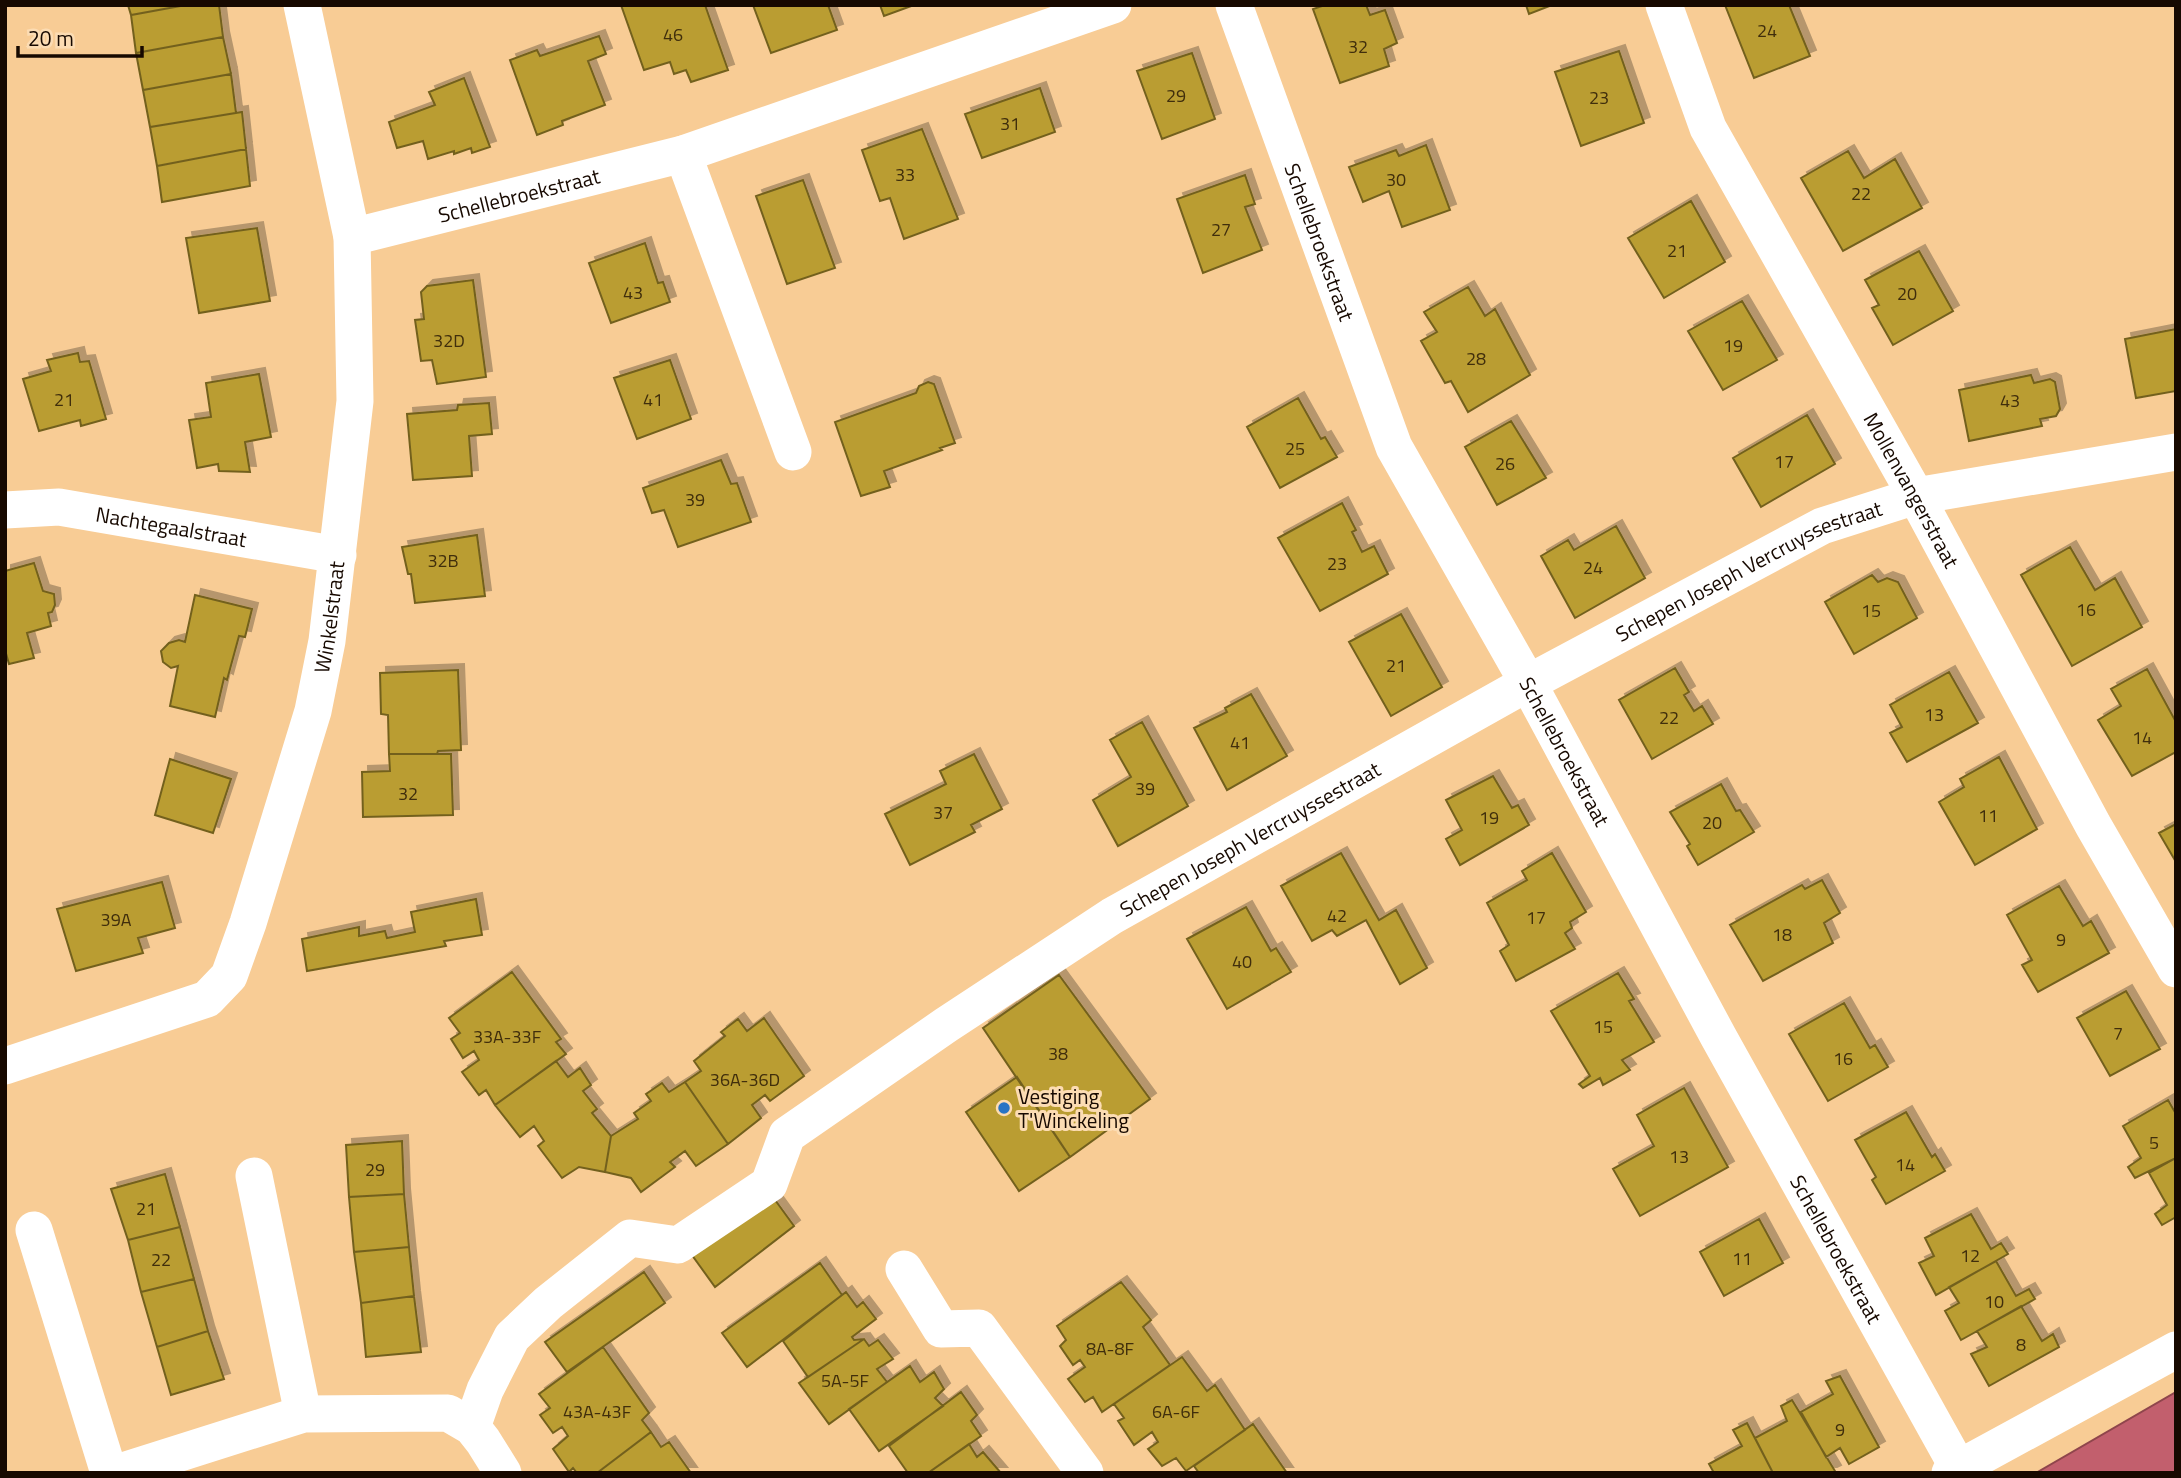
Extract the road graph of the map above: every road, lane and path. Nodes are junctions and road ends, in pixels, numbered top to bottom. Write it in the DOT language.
graph roads {
  1 [pos="302,5"];
  2 [pos="1113,5"];
  3 [pos="1234,5"];
  4 [pos="1664,5"];
  5 [pos="683,154"];
  6 [pos="352,237"];
  7 [pos="793,452"];
  8 [pos="2176,452"];
  9 [pos="1916,496"];
  10 [pos="5,510"];
  11 [pos="338,555"];
  12 [pos="1528,683"];
  13 [pos="2176,969"];
  14 [pos="5,1066"];
  15 [pos="254,1176"];
  16 [pos="34,1230"];
  17 [pos="904,1269"];
  18 [pos="2176,1350"];
  19 [pos="303,1414"];
  20 [pos="472,1427"];
  21 [pos="1956,1471"];
  22 [pos="109,1473"];
  23 [pos="117,1473"];
  24 [pos="503,1473"];
  25 [pos="1085,1473"];
  1 -- 6 [label="street, Winkelstraat"];
  2 -- 5 [label="street, Schellebroekstraat"];
  3 -- 12 [label="street, Schellebroekstraat"];
  4 -- 9 [label="street, Mollenvangerstraat"];
  5 -- 6 [label="street, Schellebroekstraat"];
  5 -- 7 [label="street"];
  6 -- 11 [label="street, Winkelstraat"];
  8 -- 9 [label="street, Schepen Joseph Vercruyssestraat"];
  9 -- 12 [label="street, Schepen Joseph Vercruyssestraat"];
  9 -- 13 [label="street, Mollenvangerstraat"];
  10 -- 11 [label="street, Nachtegaalstraat"];
  11 -- 14 [label="street, Winkelstraat"];
  12 -- 20 [label="street, Schepen Joseph Vercruyssestraat"];
  12 -- 21 [label="street, Schellebroekstraat"];
  15 -- 19 [label="street"];
  16 -- 22 [label="street"];
  17 -- 25 [label="street"];
  18 -- 21 [label="street"];
  19 -- 20 [label="street"];
  19 -- 23 [label="street"];
  20 -- 24 [label="street"];
}
